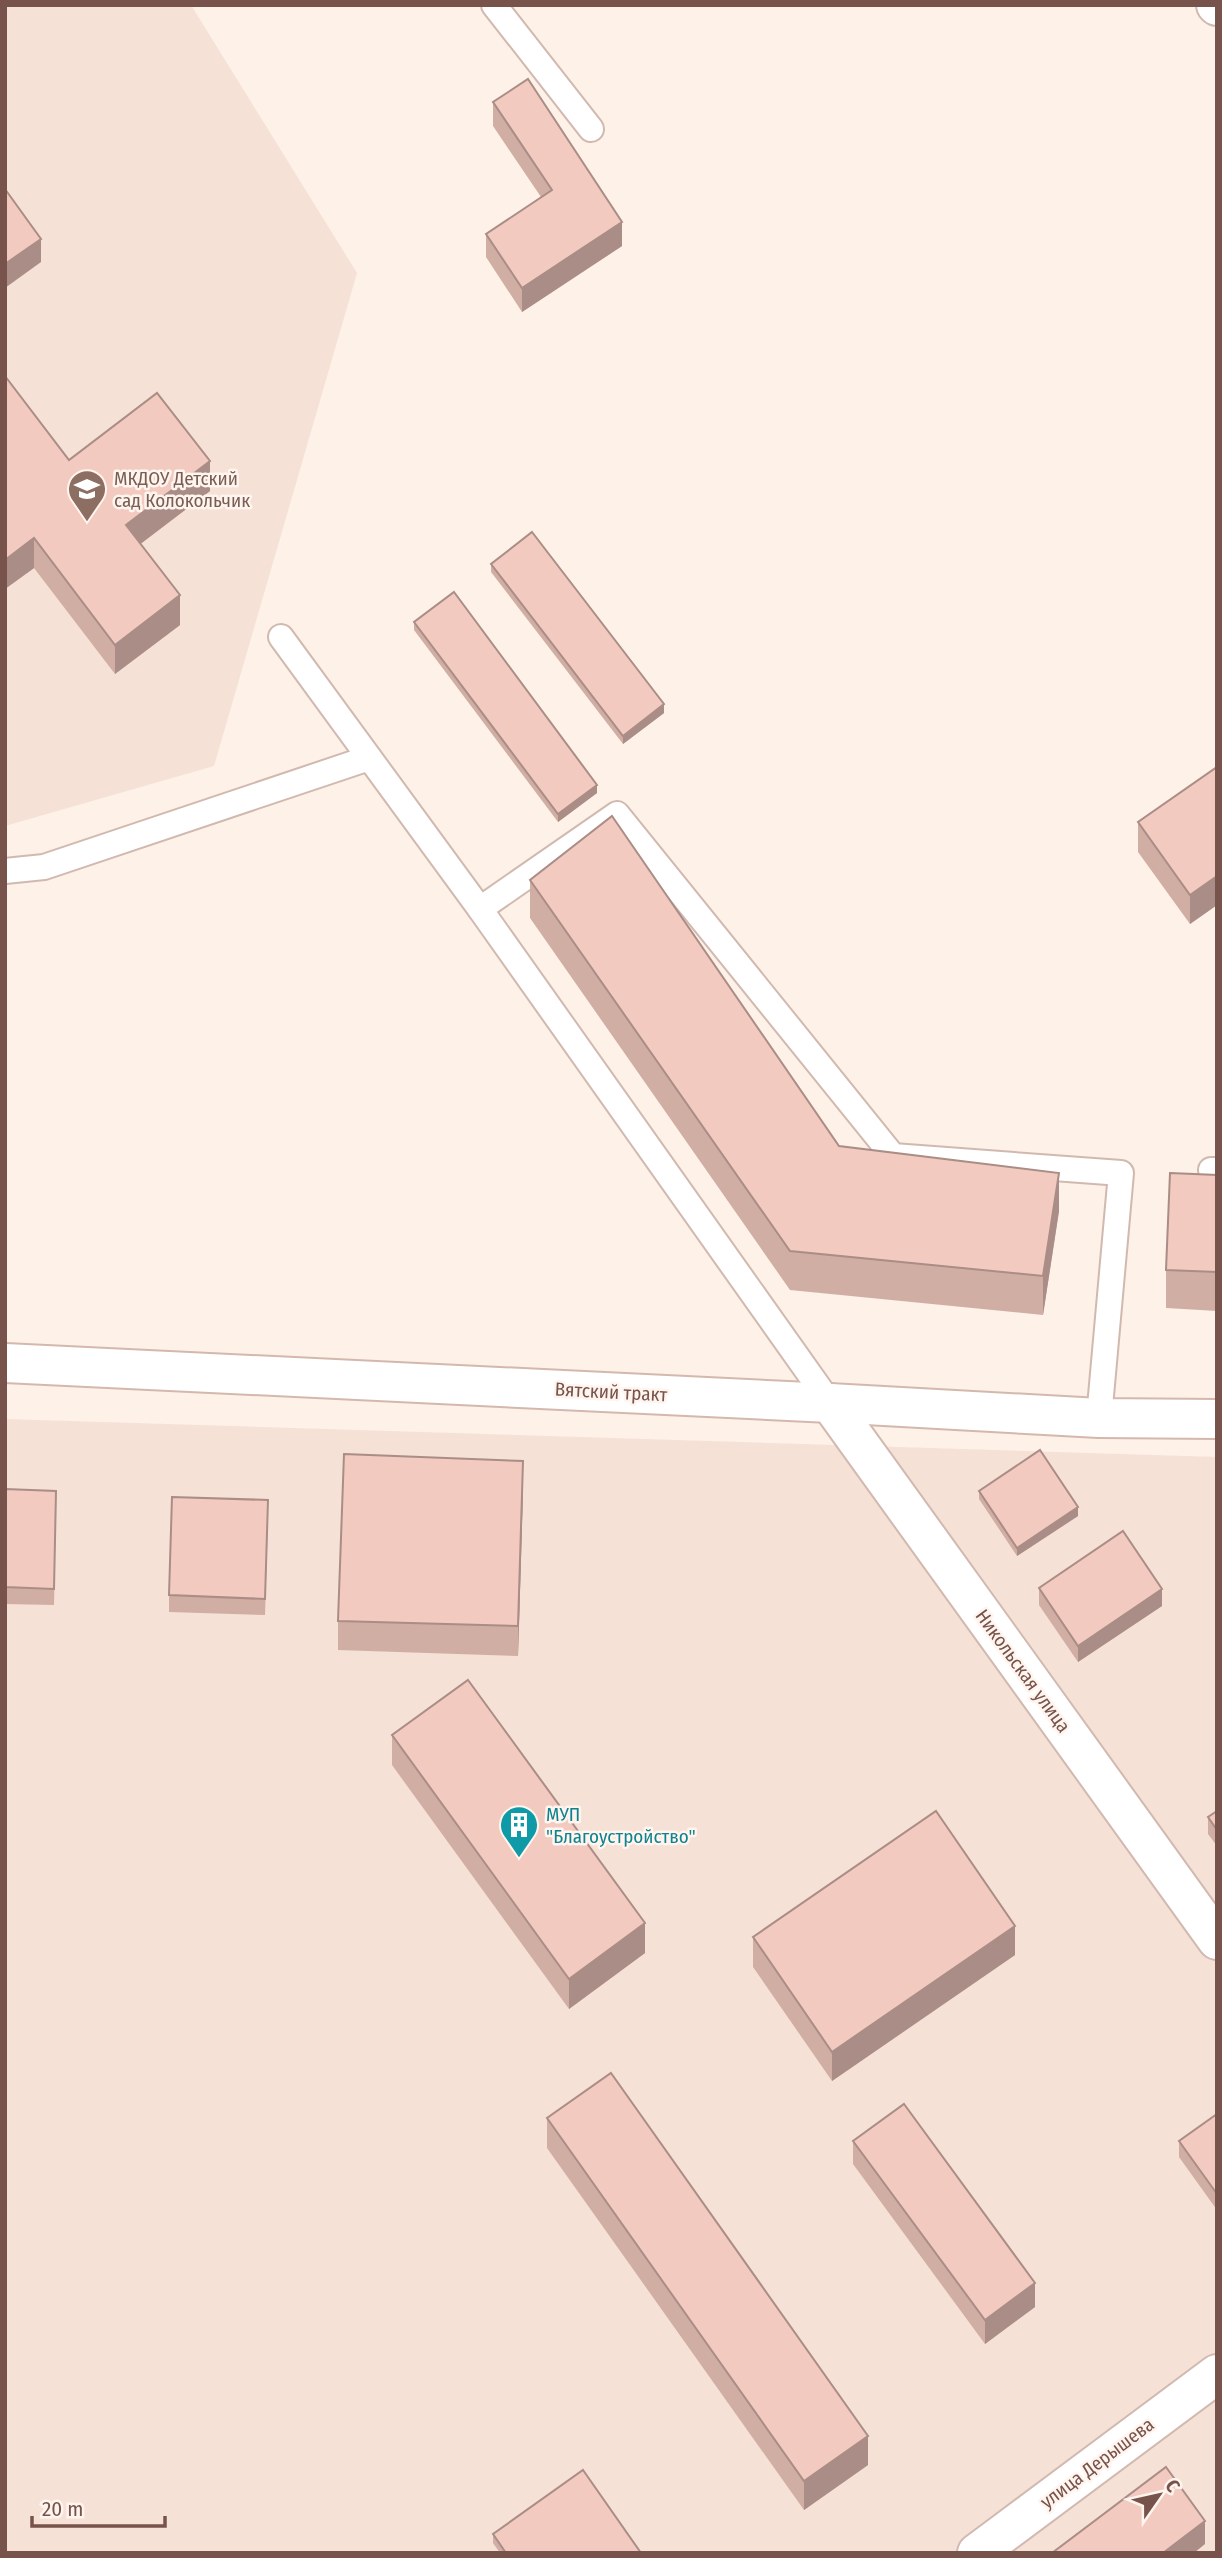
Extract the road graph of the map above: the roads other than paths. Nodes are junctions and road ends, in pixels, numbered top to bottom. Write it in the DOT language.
graph roads {
  1 [pos="494,5"];
  2 [pos="591,129"];
  3 [pos="281,637"];
  4 [pos="369,758"];
  5 [pos="5,871"];
  6 [pos="480,909"];
  7 [pos="5,1363"];
  8 [pos="830,1403"];
  9 [pos="1099,1418"];
  10 [pos="1217,1419"];
  11 [pos="1217,1940"];
  12 [pos="1216,2377"];
  13 [pos="977,2553"];
  1 -- 2 [label="lane"];
  3 -- 4 [label="lane"];
  4 -- 5 [label="lane"];
  4 -- 6 [label="lane"];
  6 -- 8 [label="lane"];
  6 -- 9 [label="lane"];
  7 -- 8 [label="main road, Вятский тракт"];
  8 -- 9 [label="main road, Вятский тракт"];
  8 -- 11 [label="main road, Никольская улица"];
  9 -- 10 [label="main road, Вятский тракт"];
  12 -- 13 [label="main road, улица Дерышева"];
}
